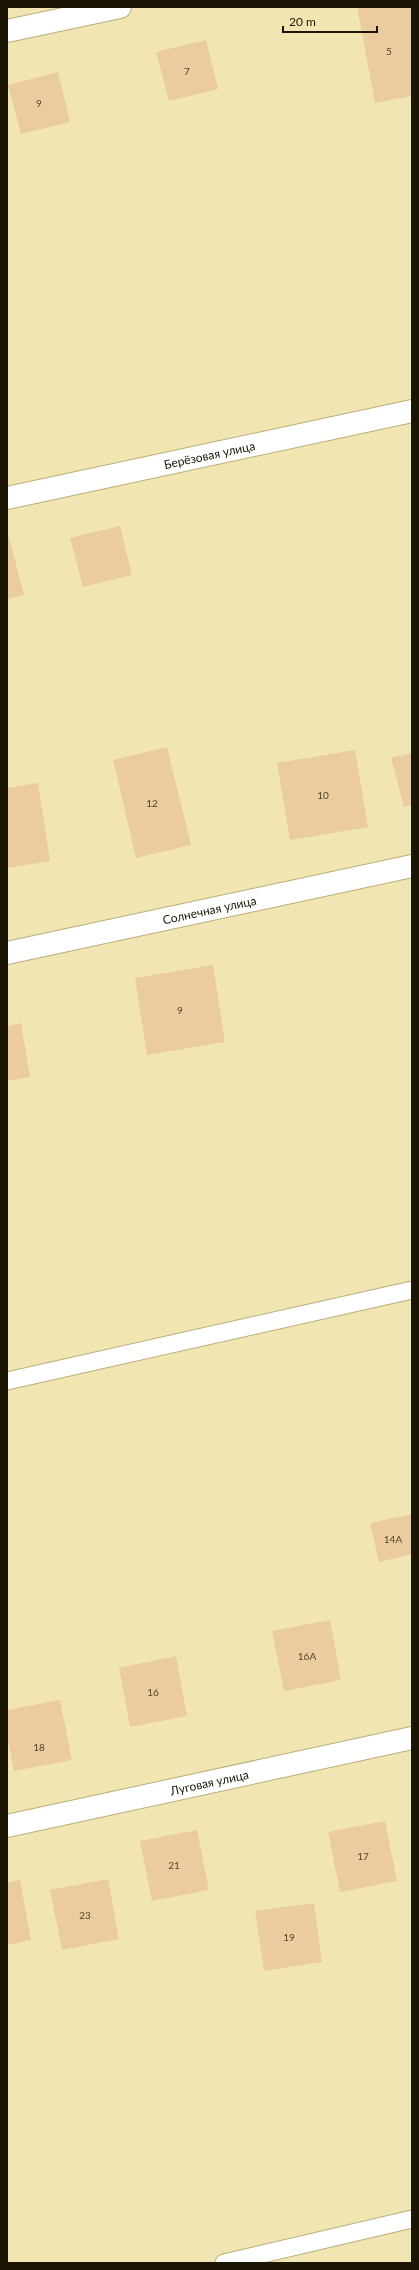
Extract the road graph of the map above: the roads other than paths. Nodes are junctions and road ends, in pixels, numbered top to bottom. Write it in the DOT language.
graph roads {
  1 [pos="120,7"];
  2 [pos="7,31"];
  3 [pos="412,411"];
  4 [pos="7,498"];
  5 [pos="412,866"];
  6 [pos="7,953"];
  7 [pos="412,1290"];
  8 [pos="7,1381"];
  9 [pos="412,1738"];
  10 [pos="7,1826"];
  11 [pos="412,2219"];
  12 [pos="224,2263"];
  1 -- 2 [label="street"];
  3 -- 4 [label="street, Берёзовая улица"];
  5 -- 6 [label="street, Солнечная улица"];
  7 -- 8 [label="lane"];
  9 -- 10 [label="street, Луговая улица"];
  11 -- 12 [label="lane"];
}
